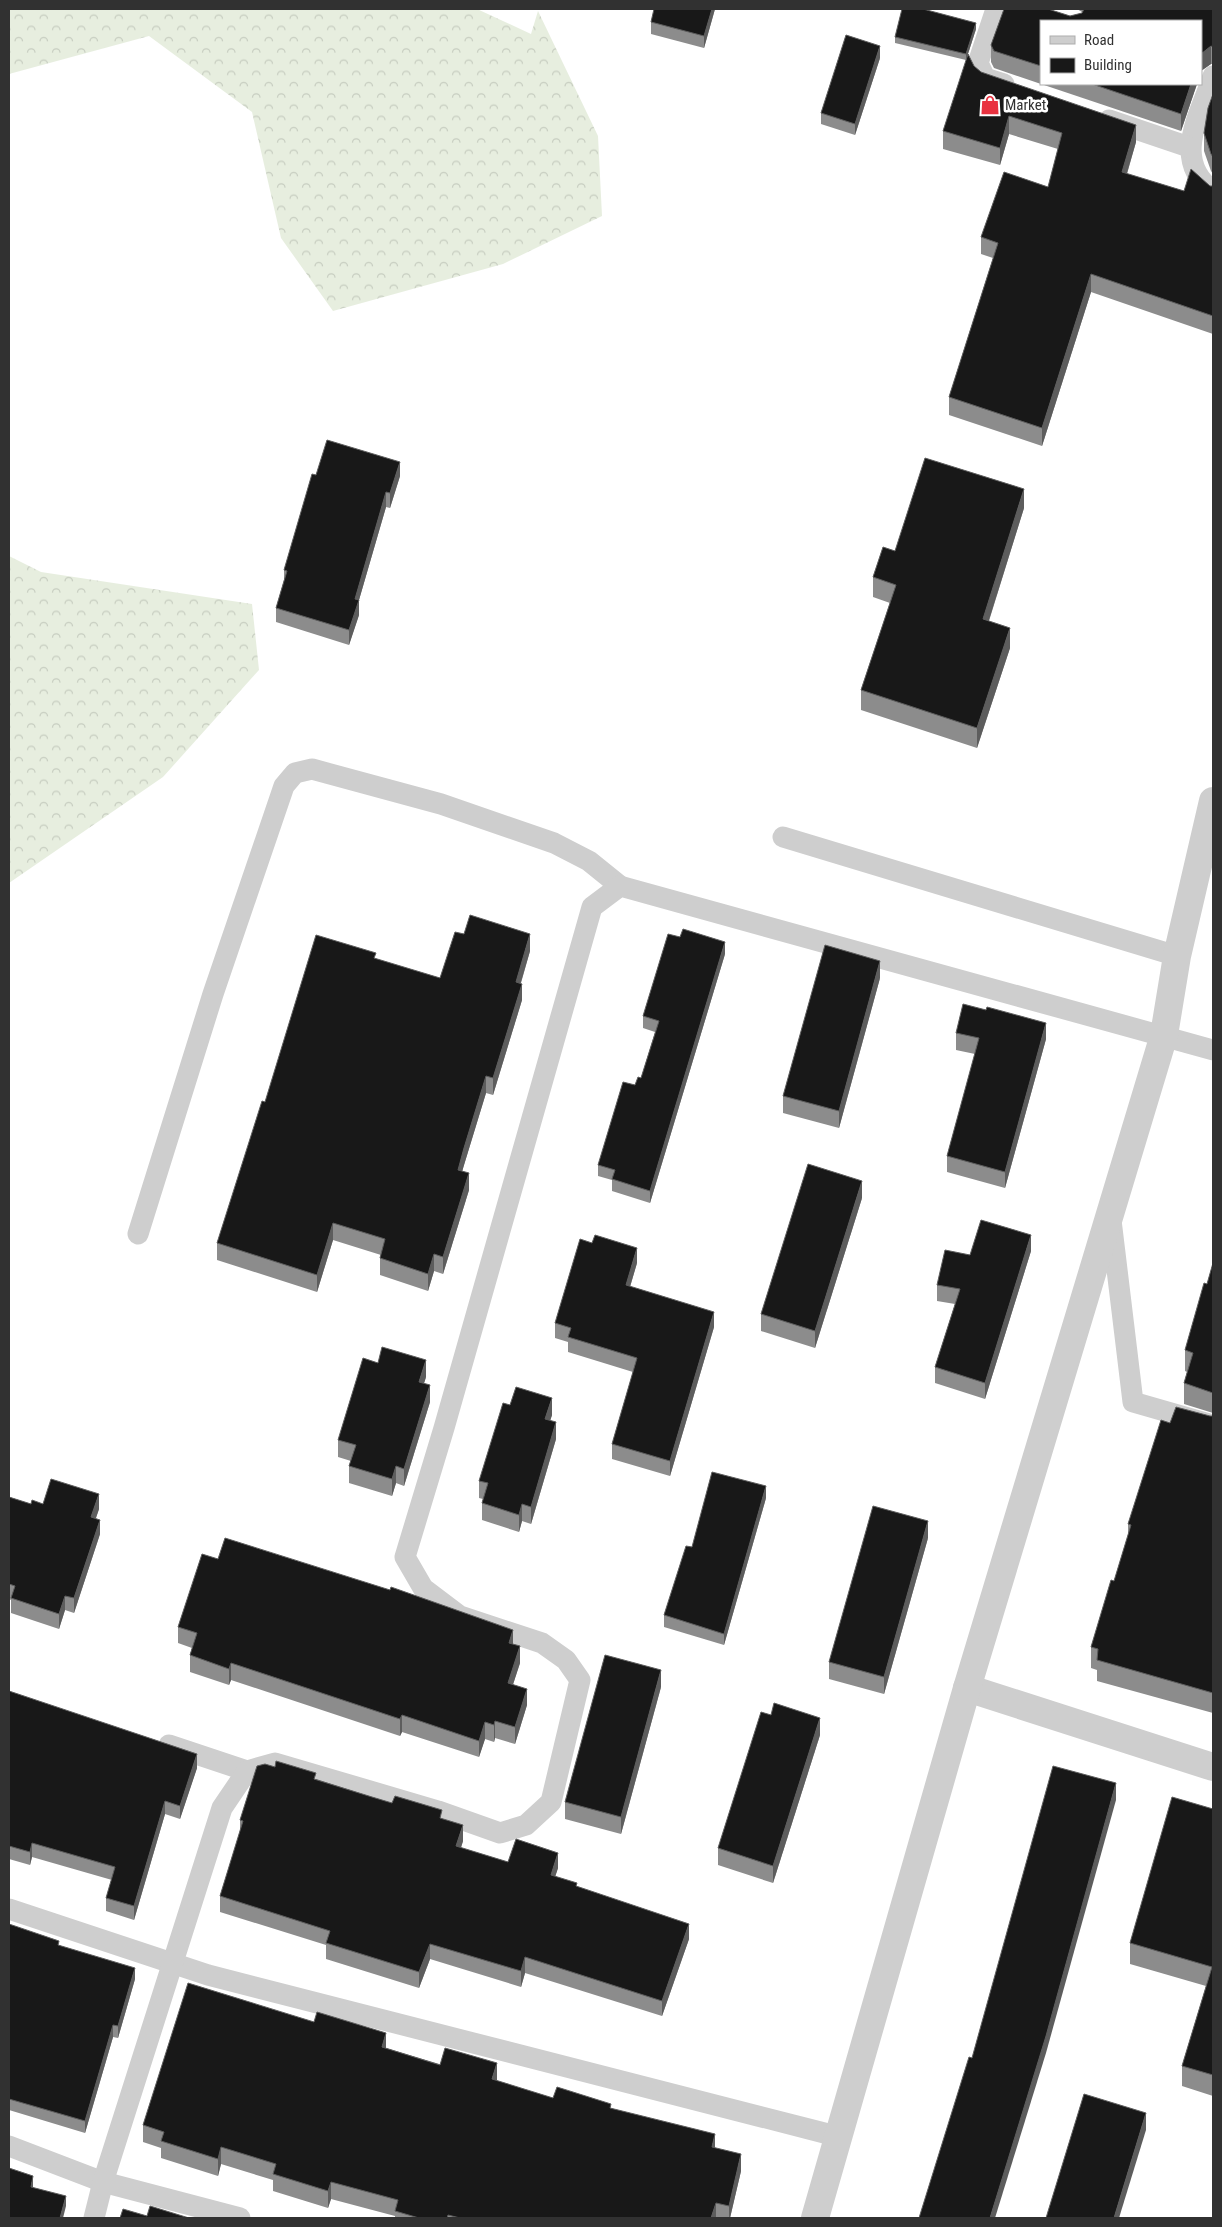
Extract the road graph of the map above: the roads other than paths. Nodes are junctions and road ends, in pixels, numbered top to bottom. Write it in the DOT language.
graph roads {
  1 [pos="996,9"];
  2 [pos="1213,76"];
  3 [pos="1022,90"];
  4 [pos="1087,112"];
  5 [pos="1189,147"];
  6 [pos="1213,191"];
  7 [pos="1213,801"];
  8 [pos="783,837"];
  9 [pos="620,886"];
  10 [pos="1177,956"];
  11 [pos="1164,1035"];
  12 [pos="1213,1050"];
  13 [pos="1110,1212"];
  14 [pos="138,1234"];
  15 [pos="1213,1425"];
  16 [pos="967,1688"];
  17 [pos="146,1738"];
  18 [pos="1213,1767"];
  19 [pos="247,1771"];
  20 [pos="9,1909"];
  21 [pos="173,1963"];
  22 [pos="836,2136"];
  23 [pos="9,2146"];
  24 [pos="102,2182"];
  25 [pos="94,2218"];
  26 [pos="240,2218"];
  27 [pos="815,2218"];
  1 -- 3 [label="lane"];
  2 -- 5 [label="lane"];
  4 -- 5 [label="lane"];
  5 -- 6 [label="lane"];
  7 -- 10 [label="street"];
  8 -- 10 [label="lane"];
  9 -- 11 [label="lane"];
  9 -- 14 [label="lane"];
  9 -- 19 [label="lane"];
  10 -- 11 [label="street"];
  11 -- 12 [label="lane"];
  11 -- 13 [label="street"];
  13 -- 15 [label="lane"];
  13 -- 16 [label="street"];
  16 -- 18 [label="street"];
  16 -- 22 [label="street"];
  17 -- 19 [label="lane"];
  19 -- 21 [label="lane"];
  20 -- 21 [label="lane"];
  21 -- 22 [label="lane"];
  21 -- 24 [label="lane"];
  22 -- 27 [label="street"];
  23 -- 24 [label="lane"];
  24 -- 25 [label="lane"];
  24 -- 26 [label="lane"];
}
